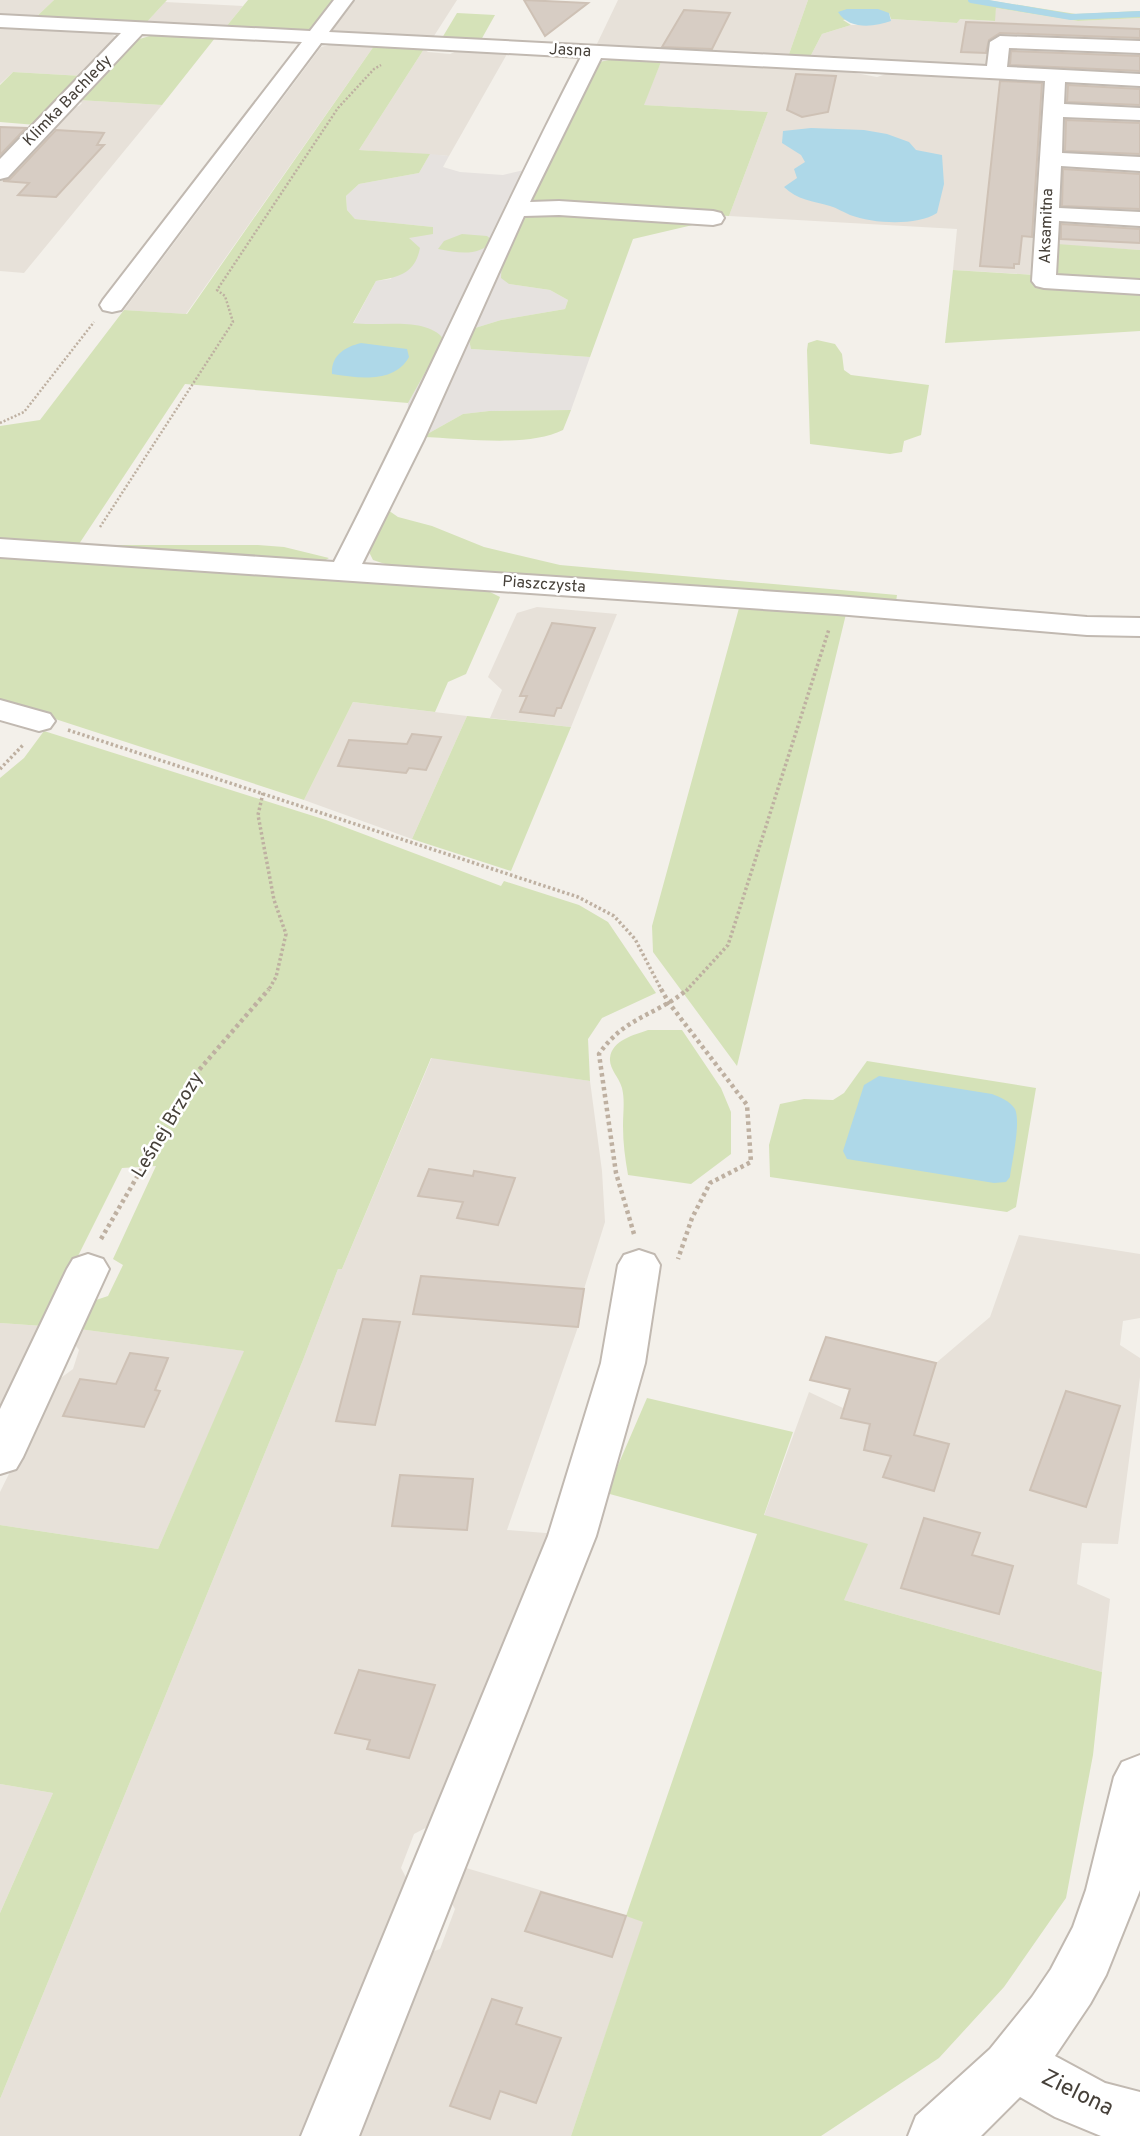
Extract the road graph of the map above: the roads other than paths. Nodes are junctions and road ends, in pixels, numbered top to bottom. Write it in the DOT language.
graph roads {
  1 [pos="344,0"];
  2 [pos="0,21"];
  3 [pos="136,29"];
  4 [pos="316,38"];
  5 [pos="1140,47"];
  6 [pos="594,52"];
  7 [pos="996,73"];
  8 [pos="1055,76"];
  9 [pos="1140,80"];
  10 [pos="1053,110"];
  11 [pos="1140,114"];
  12 [pos="1050,159"];
  13 [pos="1140,164"];
  14 [pos="0,172"];
  15 [pos="517,209"];
  16 [pos="1047,214"];
  17 [pos="713,218"];
  18 [pos="1140,219"];
  19 [pos="1140,287"];
  20 [pos="112,305"];
  21 [pos="0,548"];
  22 [pos="344,571"];
  23 [pos="1087,626"];
  24 [pos="1140,626"];
  25 [pos="1140,639"];
  26 [pos="0,710"];
  27 [pos="39,721"];
  28 [pos="657,1266"];
  29 [pos="88,1269"];
  30 [pos="0,1457"];
  31 [pos="1140,1777"];
  32 [pos="1017,2062"];
  33 [pos="1140,2119"];
  34 [pos="330,2136"];
  35 [pos="937,2136"];
  1 -- 4 [label="street"];
  2 -- 3 [label="street, Jasna"];
  3 -- 4 [label="street, Jasna"];
  3 -- 14 [label="street, Klimka Bachledy"];
  4 -- 6 [label="street, Jasna"];
  4 -- 20 [label="street"];
  5 -- 7 [label="street"];
  6 -- 7 [label="street, Jasna"];
  6 -- 15 [label="street"];
  7 -- 8 [label="street, Jasna"];
  8 -- 9 [label="street, Jasna"];
  8 -- 10 [label="street, Aksamitna"];
  10 -- 11 [label="street"];
  10 -- 12 [label="street, Aksamitna"];
  12 -- 13 [label="street"];
  12 -- 16 [label="street, Aksamitna"];
  15 -- 17 [label="street"];
  15 -- 22 [label="street"];
  16 -- 18 [label="street"];
  16 -- 19 [label="street, Aksamitna"];
  21 -- 22 [label="street, Piaszczysta"];
  22 -- 23 [label="street, Piaszczysta"];
  23 -- 24 [label="street, Piaszczysta"];
  23 -- 25 [label="street, Piaszczysta"];
  26 -- 27 [label="street"];
  28 -- 34 [label="street"];
  29 -- 30 [label="street"];
  31 -- 32 [label="street"];
  32 -- 33 [label="street, Zielona"];
  32 -- 35 [label="street"];
}
